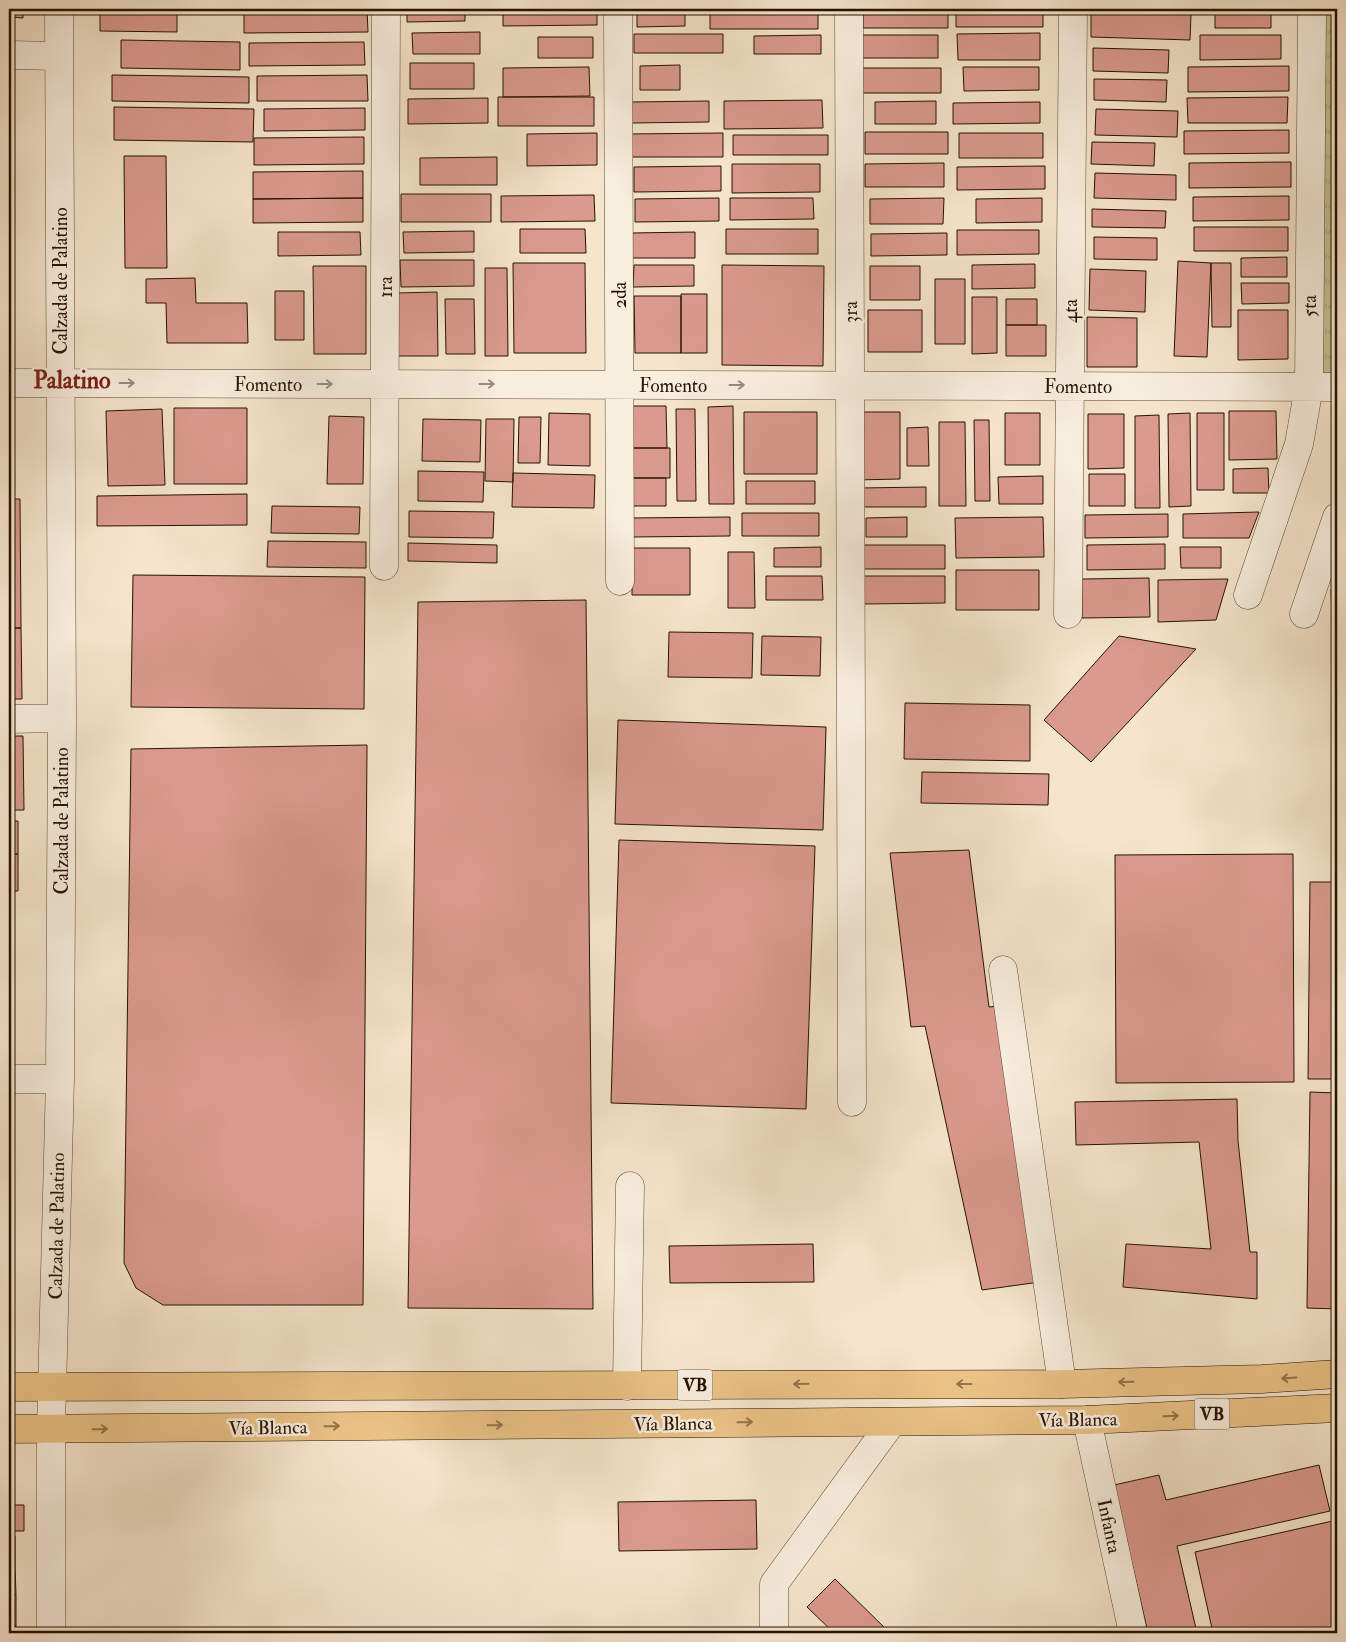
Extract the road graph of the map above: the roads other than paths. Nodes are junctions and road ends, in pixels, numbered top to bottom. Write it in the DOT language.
graph roads {
  1 [pos="59,9"];
  2 [pos="386,9"];
  3 [pos="618,9"];
  4 [pos="849,9"];
  5 [pos="1073,9"];
  6 [pos="1312,9"];
  7 [pos="9,55"];
  8 [pos="59,56"];
  9 [pos="9,383"];
  10 [pos="61,383"];
  11 [pos="384,384"];
  12 [pos="619,384"];
  13 [pos="850,385"];
  14 [pos="1070,386"];
  15 [pos="1309,387"];
  16 [pos="1337,387"];
  17 [pos="1337,517"];
  18 [pos="384,566"];
  19 [pos="620,581"];
  20 [pos="1248,595"];
  21 [pos="1068,614"];
  22 [pos="1304,614"];
  23 [pos="62,718"];
  24 [pos="9,719"];
  25 [pos="1003,970"];
  26 [pos="9,1079"];
  27 [pos="60,1079"];
  28 [pos="852,1102"];
  29 [pos="630,1186"];
  30 [pos="1337,1374"];
  31 [pos="1062,1384"];
  32 [pos="627,1386"];
  33 [pos="52,1387"];
  34 [pos="9,1388"];
  35 [pos="1337,1408"];
  36 [pos="1088,1420"];
  37 [pos="892,1422"];
  38 [pos="9,1429"];
  39 [pos="51,1429"];
  40 [pos="51,1633"];
  41 [pos="774,1633"];
  42 [pos="1133,1633"];
  1 -- 8 [label="street, Calzada de Palatino"];
  2 -- 11 [label="street, 1ra"];
  3 -- 12 [label="street, 2da"];
  4 -- 13 [label="street, 3ra"];
  5 -- 14 [label="street, 4ta"];
  6 -- 15 [label="street, 5ta"];
  7 -- 8 [label="street"];
  8 -- 10 [label="street, Calzada de Palatino"];
  9 -- 10 [label="street, Fomento"];
  10 -- 11 [label="street, Fomento, one-way"];
  10 -- 23 [label="street, Calzada de Palatino"];
  11 -- 12 [label="street, Fomento, one-way"];
  11 -- 18 [label="street, 1ra"];
  12 -- 13 [label="street, Fomento, one-way"];
  12 -- 19 [label="street, 2da"];
  13 -- 14 [label="street, Fomento"];
  13 -- 28 [label="street, 3ra"];
  14 -- 15 [label="street, Fomento"];
  14 -- 21 [label="street, 4ta"];
  15 -- 16 [label="street, Fomento"];
  15 -- 20 [label="street, 5ta"];
  17 -- 22 [label="street"];
  23 -- 24 [label="street"];
  23 -- 27 [label="street, Calzada de Palatino"];
  25 -- 31 [label="street"];
  26 -- 27 [label="street"];
  27 -- 33 [label="street, Calzada de Palatino"];
  29 -- 32 [label="street"];
  30 -- 31 [label="main road, Vía Blanca / VB, one-way"];
  31 -- 32 [label="main road, Vía Blanca / VB, one-way"];
  32 -- 33 [label="main road, Vía Blanca / VB"];
  33 -- 34 [label="main road, Vía Blanca / VB"];
  33 -- 39 [label="street, Calzada de Palatino"];
  36 -- 35 [label="main road, Vía Blanca / VB, one-way"];
  36 -- 37 [label="main road, Vía Blanca / VB"];
  36 -- 42 [label="street, Infanta"];
  39 -- 37 [label="main road, Vía Blanca / VB, one-way"];
  37 -- 41 [label="street"];
  38 -- 39 [label="main road, Vía Blanca / VB"];
  39 -- 40 [label="street, Calzada de Palatino"];
}
